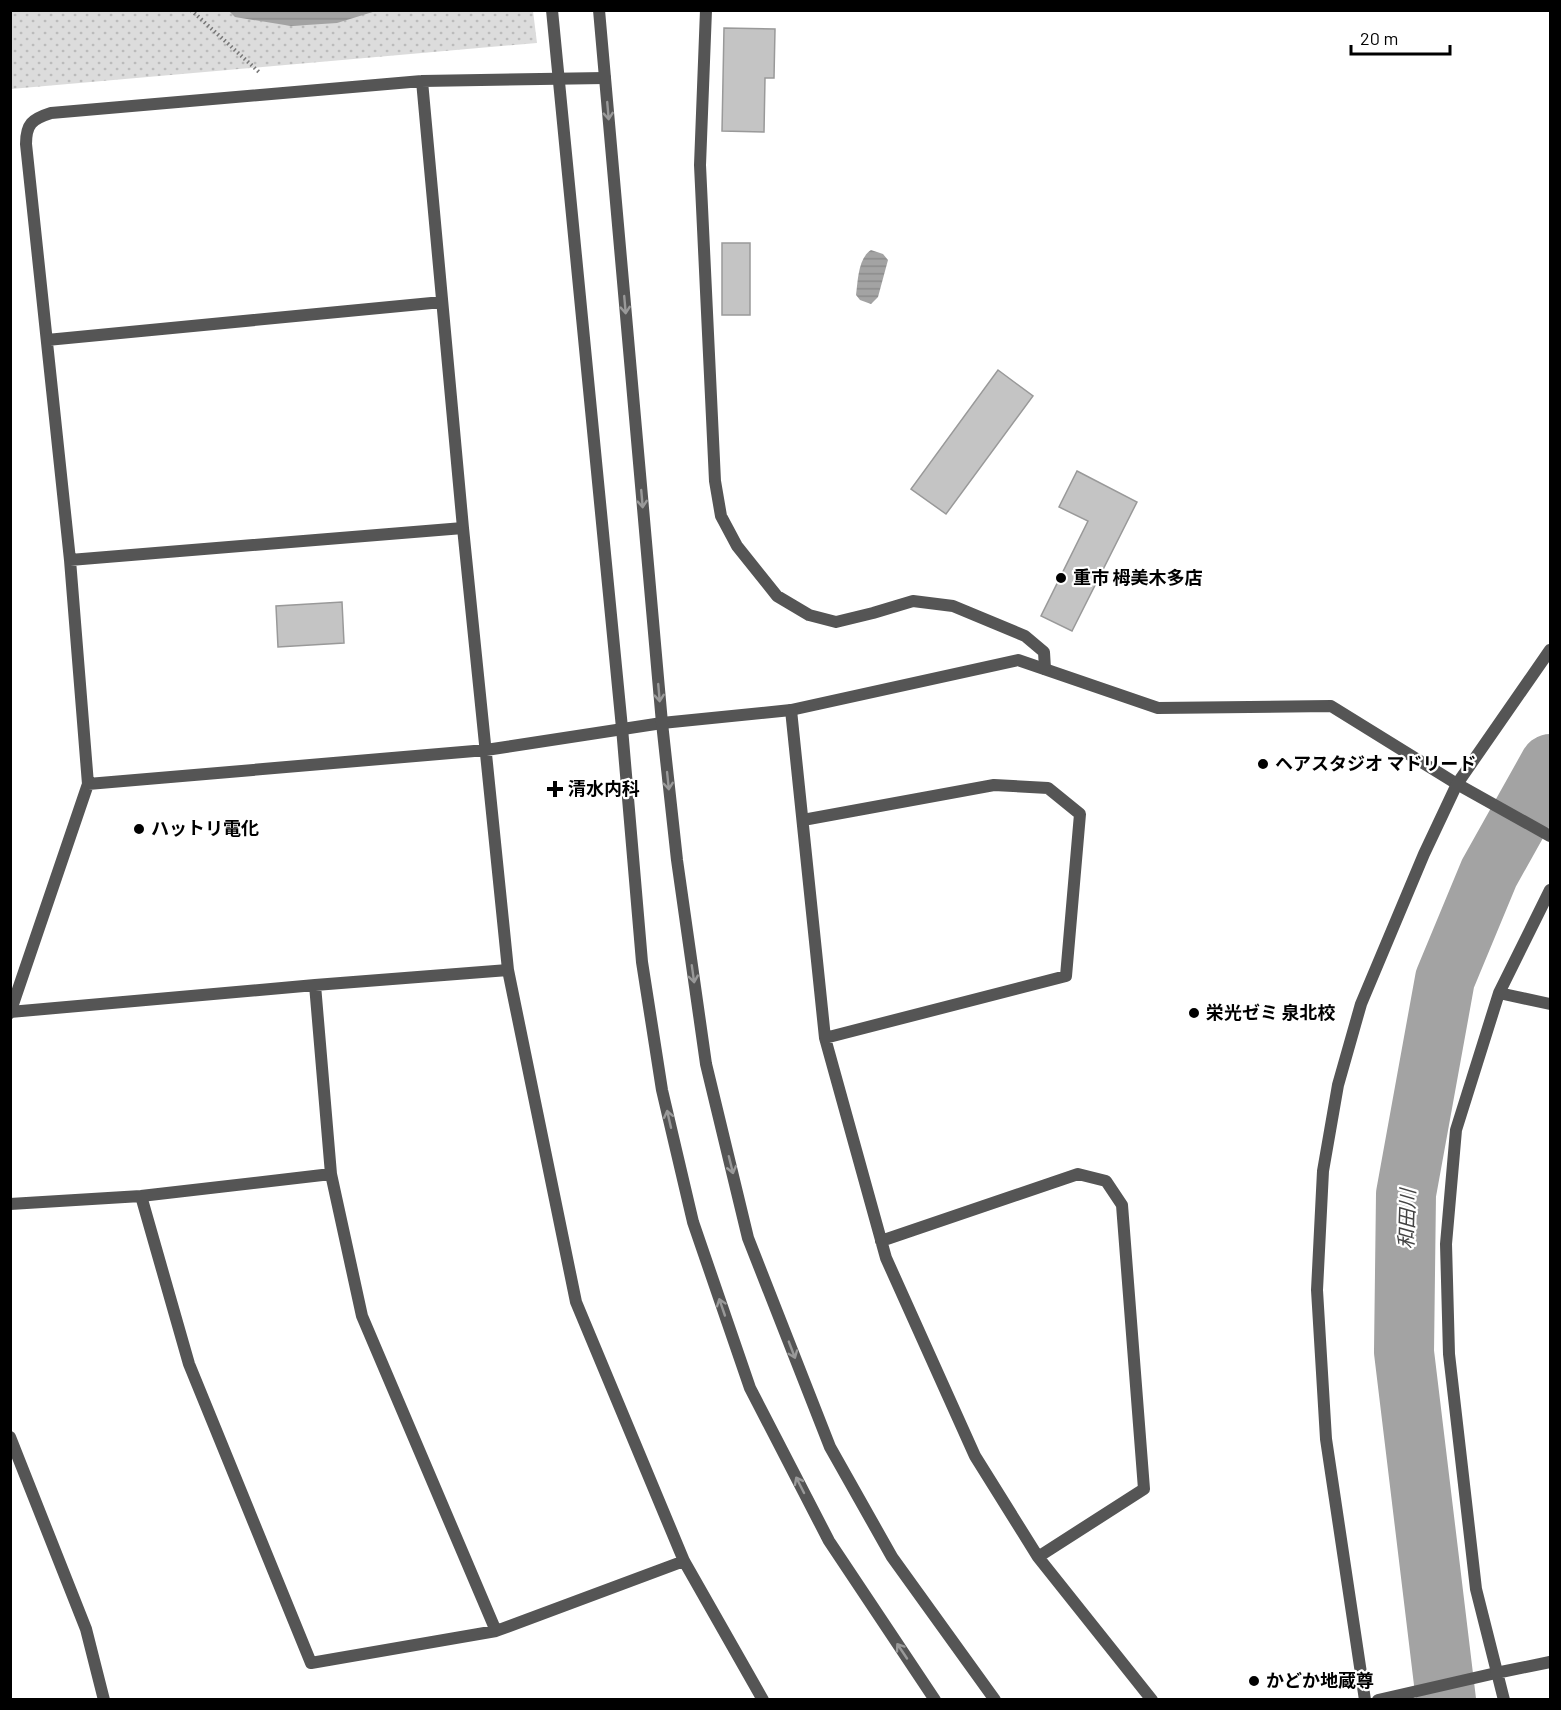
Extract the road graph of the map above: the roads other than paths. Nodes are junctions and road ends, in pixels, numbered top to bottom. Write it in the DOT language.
graph roads {
  1 [pos="552,10"];
  2 [pos="599,10"];
  3 [pos="706,10"];
  4 [pos="558,77"];
  5 [pos="605,78"];
  6 [pos="422,81"];
  7 [pos="442,302"];
  8 [pos="46,340"];
  9 [pos="463,528"];
  10 [pos="70,560"];
  11 [pos="1551,650"];
  12 [pos="1045,669"];
  13 [pos="791,710"];
  14 [pos="662,723"];
  15 [pos="622,728"];
  16 [pos="486,750"];
  17 [pos="88,784"];
  18 [pos="1457,784"];
  19 [pos="803,820"];
  20 [pos="1551,836"];
  21 [pos="1551,890"];
  22 [pos="508,970"];
  23 [pos="315,985"];
  24 [pos="1499,993"];
  25 [pos="1551,1005"];
  26 [pos="10,1013"];
  27 [pos="825,1038"];
  28 [pos="331,1174"];
  29 [pos="141,1196"];
  30 [pos="10,1204"];
  31 [pos="881,1241"];
  32 [pos="10,1437"];
  33 [pos="1038,1557"];
  34 [pos="684,1561"];
  35 [pos="496,1631"];
  36 [pos="1551,1662"];
  37 [pos="1496,1672"];
  38 [pos="104,1700"];
  39 [pos="764,1700"];
  40 [pos="934,1700"];
  41 [pos="995,1700"];
  42 [pos="1152,1700"];
  43 [pos="1365,1700"];
  44 [pos="1378,1700"];
  45 [pos="1504,1700"];
  1 -- 4 [label="street"];
  2 -- 5 [label="street"];
  3 -- 12 [label="street"];
  4 -- 5 [label="street"];
  4 -- 6 [label="street"];
  4 -- 15 [label="street"];
  5 -- 14 [label="street, one-way"];
  6 -- 7 [label="street"];
  6 -- 8 [label="street"];
  7 -- 8 [label="street"];
  7 -- 9 [label="street"];
  8 -- 10 [label="street"];
  9 -- 10 [label="street"];
  9 -- 16 [label="street"];
  10 -- 17 [label="street"];
  11 -- 18 [label="street"];
  12 -- 13 [label="street"];
  12 -- 18 [label="street"];
  13 -- 14 [label="street"];
  13 -- 19 [label="street"];
  14 -- 15 [label="street"];
  14 -- 41 [label="street, one-way"];
  15 -- 16 [label="street"];
  40 -- 15 [label="street, one-way"];
  16 -- 17 [label="street"];
  16 -- 22 [label="street"];
  17 -- 26 [label="street"];
  18 -- 20 [label="street"];
  18 -- 43 [label="street"];
  19 -- 27 [label="street"];
  19 -- 27 [label="street"];
  21 -- 24 [label="street"];
  22 -- 23 [label="street"];
  22 -- 34 [label="street"];
  23 -- 26 [label="street"];
  23 -- 28 [label="street"];
  24 -- 25 [label="street"];
  24 -- 37 [label="street"];
  27 -- 31 [label="street"];
  28 -- 29 [label="street"];
  28 -- 35 [label="street"];
  29 -- 30 [label="street"];
  29 -- 35 [label="street"];
  31 -- 33 [label="street"];
  31 -- 33 [label="street"];
  32 -- 38 [label="street"];
  33 -- 42 [label="street"];
  34 -- 35 [label="street"];
  34 -- 39 [label="street"];
  36 -- 37 [label="street"];
  37 -- 44 [label="street"];
  37 -- 45 [label="street"];
}
